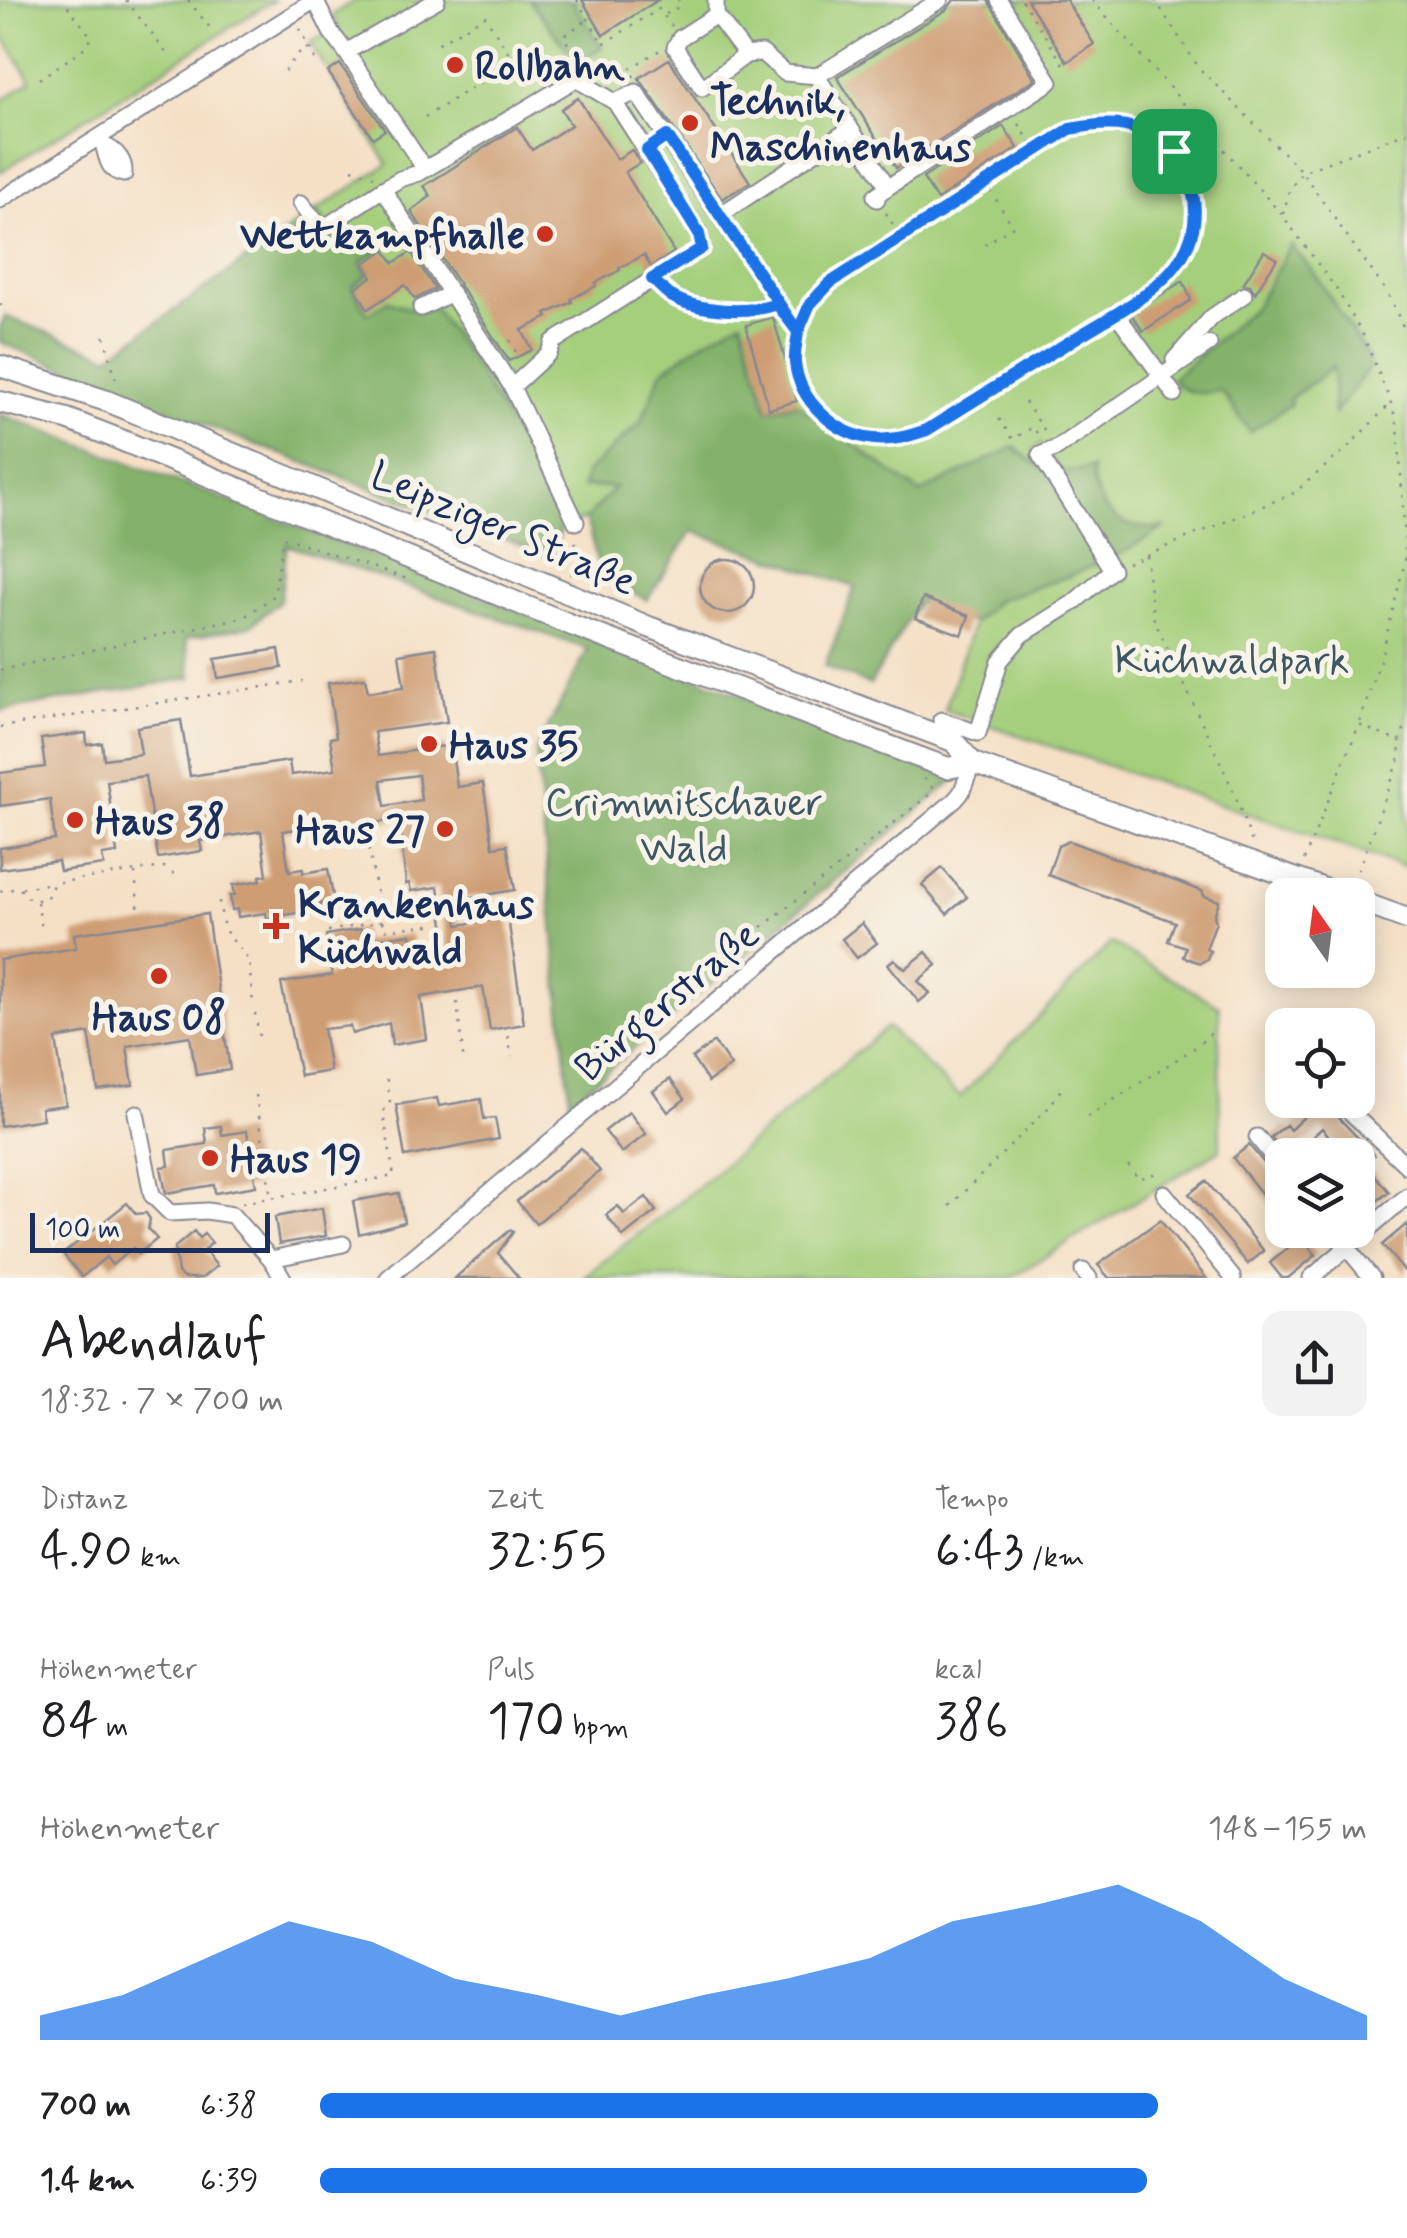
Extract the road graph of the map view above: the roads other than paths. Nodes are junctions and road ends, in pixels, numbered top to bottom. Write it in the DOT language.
graph roads {
  1 [pos="315,0"];
  2 [pos="437,0"];
  3 [pos="940,0"];
  4 [pos="999,0"];
  5 [pos="716,8"];
  6 [pos="346,52"];
  7 [pos="746,55"];
  8 [pos="816,76"];
  9 [pos="615,102"];
  10 [pos="850,130"];
  11 [pos="667,136"];
  12 [pos="645,151"];
  13 [pos="425,169"];
  14 [pos="380,185"];
  15 [pos="0,200"];
  16 [pos="302,203"];
  17 [pos="720,215"];
  18 [pos="652,279"];
  19 [pos="1237,291"];
  20 [pos="452,292"];
  21 [pos="777,304"];
  22 [pos="421,308"];
  23 [pos="1116,313"];
  24 [pos="798,332"];
  25 [pos="1209,344"];
  26 [pos="0,366"];
  27 [pos="1161,376"];
  28 [pos="512,386"];
  29 [pos="1174,394"];
  30 [pos="0,402"];
  31 [pos="576,522"];
  32 [pos="941,720"];
  33 [pos="973,763"];
  34 [pos="1293,878"];
  35 [pos="1375,904"];
  36 [pos="1407,919"];
  37 [pos="136,1113"];
  38 [pos="1357,1118"];
  39 [pos="1257,1137"];
  40 [pos="1265,1147"];
  41 [pos="1407,1166"];
  42 [pos="1164,1193"];
  43 [pos="1407,1196"];
  44 [pos="1375,1224"];
  45 [pos="343,1244"];
  46 [pos="1347,1248"];
  47 [pos="271,1259"];
  48 [pos="283,1278"];
  49 [pos="388,1278"];
  50 [pos="1233,1278"];
  51 [pos="1311,1278"];
  52 [pos="1372,1278"];
  1 -- 6 [label="street"];
  1 -- 15 [label="street"];
  2 -- 6 [label="street"];
  3 -- 8 [label="street"];
  4 -- 10 [label="street"];
  5 -- 7 [label="street"];
  5 -- 7 [label="street"];
  6 -- 13 [label="street"];
  7 -- 8 [label="street"];
  8 -- 10 [label="street"];
  9 -- 11 [label="street"];
  9 -- 12 [label="street"];
  9 -- 13 [label="street"];
  10 -- 17 [label="street"];
  11 -- 12 [label="street"];
  11 -- 17 [label="street"];
  12 -- 18 [label="street"];
  13 -- 14 [label="street"];
  14 -- 16 [label="street"];
  14 -- 20 [label="street"];
  17 -- 21 [label="street"];
  18 -- 21 [label="street"];
  18 -- 28 [label="street"];
  19 -- 27 [label="street"];
  20 -- 22 [label="street"];
  20 -- 28 [label="street"];
  21 -- 24 [label="street"];
  23 -- 27 [label="street"];
  25 -- 27 [label="street"];
  26 -- 33 [label="main road, Leipziger Straße"];
  27 -- 29 [label="street"];
  27 -- 32 [label="street"];
  28 -- 31 [label="street"];
  30 -- 33 [label="main road, Leipziger Straße"];
  33 -- 34 [label="main road, Leipziger Straße"];
  33 -- 49 [label="street, Bürgerstraße"];
  35 -- 36 [label="main road, Leipziger Straße"];
  37 -- 47 [label="street"];
  38 -- 41 [label="street"];
  39 -- 40 [label="street"];
  42 -- 50 [label="street"];
  43 -- 44 [label="street"];
  45 -- 47 [label="street"];
  46 -- 51 [label="street"];
  46 -- 52 [label="street"];
  47 -- 48 [label="street"];
}
